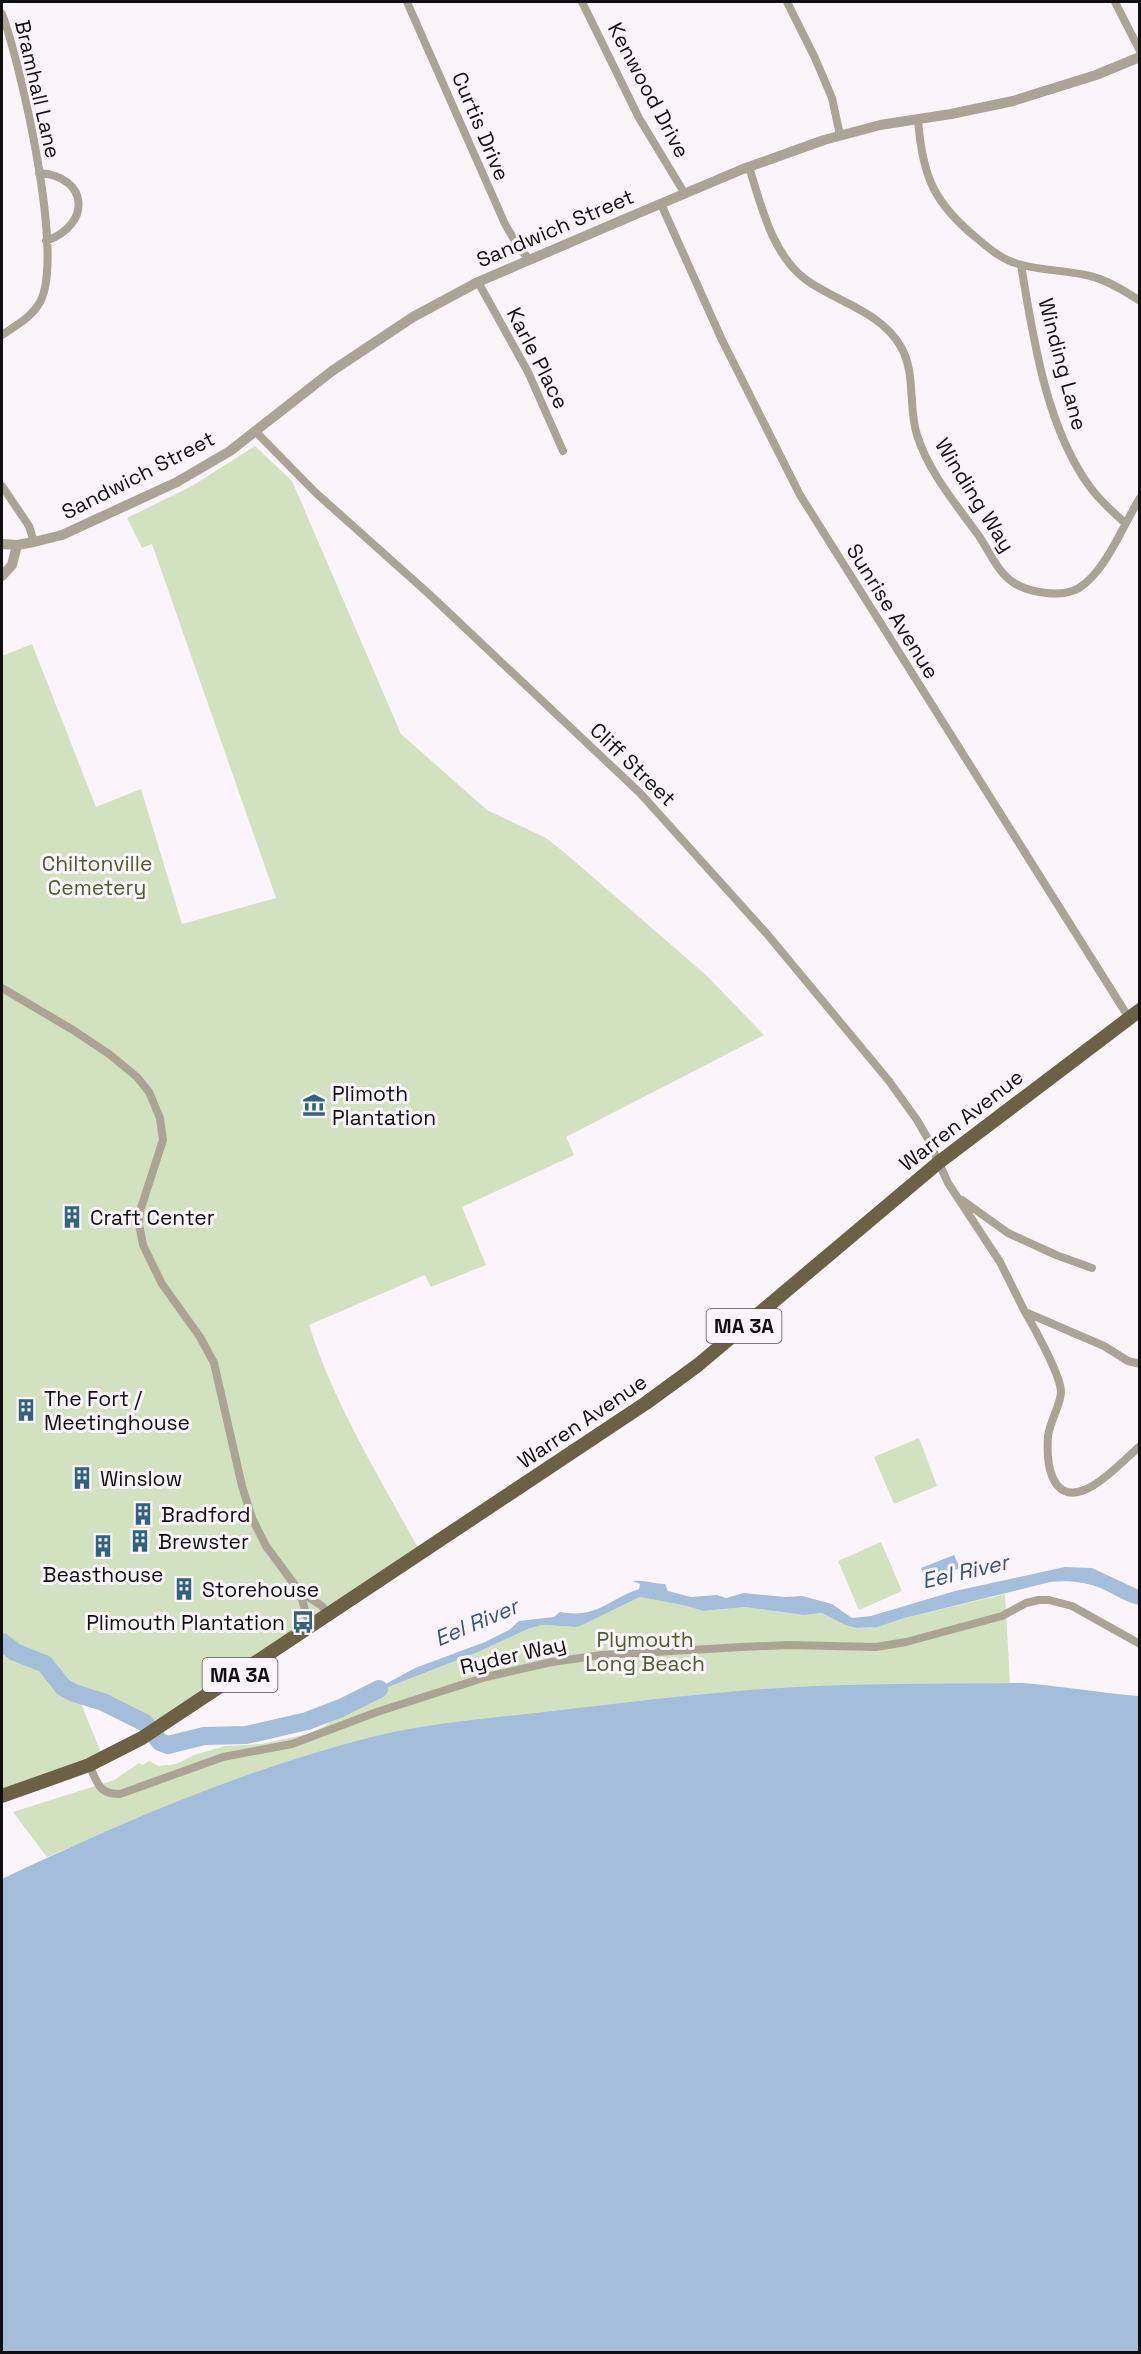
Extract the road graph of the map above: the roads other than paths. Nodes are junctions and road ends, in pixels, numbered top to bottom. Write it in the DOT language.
graph roads {
  1 [pos="407,2"];
  2 [pos="582,2"];
  3 [pos="787,2"];
  4 [pos="1115,2"];
  5 [pos="2,14"];
  6 [pos="1140,51"];
  7 [pos="1140,57"];
  8 [pos="918,119"];
  9 [pos="840,135"];
  10 [pos="749,167"];
  11 [pos="39,173"];
  12 [pos="685,194"];
  13 [pos="661,204"];
  14 [pos="45,241"];
  15 [pos="530,260"];
  16 [pos="1021,265"];
  17 [pos="478,282"];
  18 [pos="1140,301"];
  19 [pos="2,335"];
  20 [pos="255,431"];
  21 [pos="563,451"];
  22 [pos="2,486"];
  23 [pos="1140,498"];
  24 [pos="1125,524"];
  25 [pos="34,542"];
  26 [pos="2,544"];
  27 [pos="17,545"];
  28 [pos="2,576"];
  29 [pos="2,988"];
  30 [pos="1134,1014"];
  31 [pos="938,1163"];
  32 [pos="959,1198"];
  33 [pos="1092,1268"];
  34 [pos="1025,1312"];
  35 [pos="1140,1364"];
  36 [pos="1140,1446"];
  37 [pos="300,1592"];
  38 [pos="329,1616"];
  39 [pos="313,1626"];
  40 [pos="1140,1644"];
  41 [pos="89,1765"];
  42 [pos="2,1796"];
  1 -- 15 [label="street, Curtis Drive"];
  2 -- 12 [label="street, Kenwood Drive"];
  3 -- 9 [label="street"];
  4 -- 6 [label="street"];
  5 -- 11 [label="street, Bramhall Lane"];
  7 -- 8 [label="street, Sandwich Street"];
  8 -- 9 [label="street, Sandwich Street"];
  8 -- 16 [label="street"];
  9 -- 10 [label="street, Sandwich Street"];
  10 -- 12 [label="street, Sandwich Street"];
  10 -- 24 [label="street, Winding Way"];
  11 -- 14 [label="street, Bramhall Lane"];
  11 -- 14 [label="street, Bramhall Lane"];
  12 -- 13 [label="street, Sandwich Street"];
  13 -- 15 [label="street, Sandwich Street"];
  13 -- 30 [label="street, Sunrise Avenue"];
  14 -- 19 [label="street, Bramhall Lane"];
  15 -- 17 [label="street, Sandwich Street"];
  16 -- 18 [label="street"];
  16 -- 24 [label="street, Winding Lane"];
  17 -- 20 [label="street, Sandwich Street"];
  17 -- 21 [label="street, Karle Place"];
  20 -- 25 [label="street, Sandwich Street"];
  20 -- 31 [label="street, Cliff Street"];
  22 -- 25 [label="street"];
  23 -- 24 [label="street, Winding Way"];
  25 -- 27 [label="street, Sandwich Street"];
  26 -- 27 [label="street, Sandwich Street"];
  27 -- 28 [label="street"];
  29 -- 37 [label="street"];
  30 -- 31 [label="main road, Warren Avenue / MA 3A"];
  31 -- 32 [label="street, Cliff Street"];
  31 -- 38 [label="main road, Warren Avenue / MA 3A"];
  32 -- 33 [label="street"];
  32 -- 34 [label="street, Cliff Street"];
  34 -- 35 [label="street"];
  34 -- 36 [label="street, Cliff Street"];
  37 -- 38 [label="street"];
  37 -- 39 [label="street"];
  38 -- 39 [label="main road, Warren Avenue / MA 3A"];
  39 -- 41 [label="main road, Warren Avenue / MA 3A"];
  40 -- 41 [label="street, Ryder Way"];
  41 -- 42 [label="main road, Warren Avenue / MA 3A"];
}
